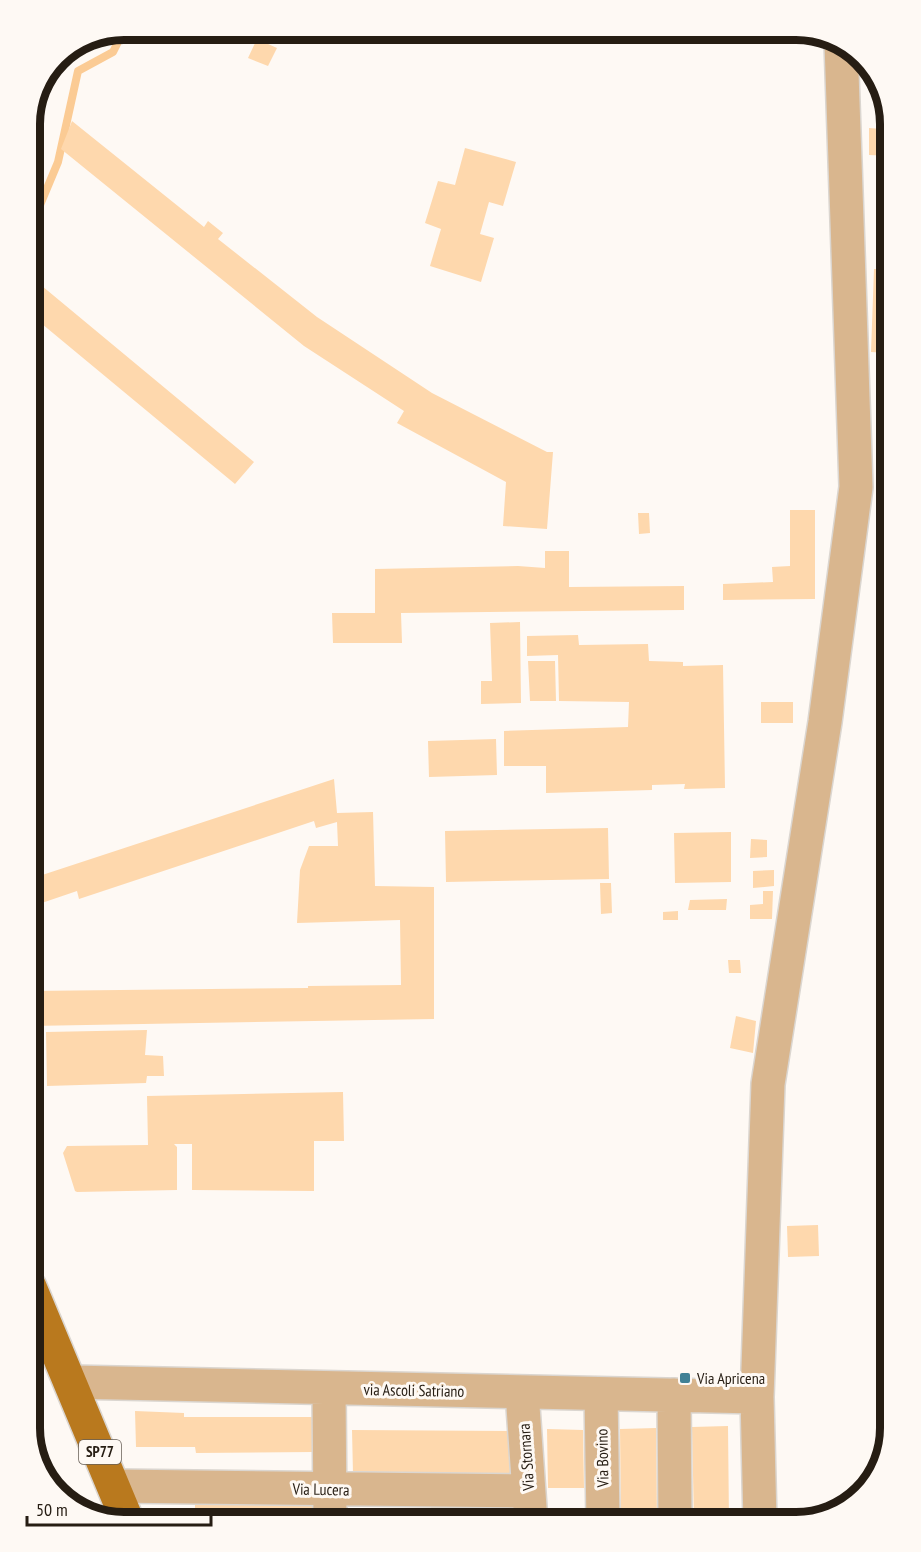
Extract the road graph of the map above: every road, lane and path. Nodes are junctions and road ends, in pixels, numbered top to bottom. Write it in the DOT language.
graph roads {
  1 [pos="841,54"];
  2 [pos="40,1310"];
  3 [pos="71,1382"];
  4 [pos="329,1388"];
  5 [pos="522,1392"];
  6 [pos="601,1394"];
  7 [pos="674,1395"];
  8 [pos="757,1397"];
  9 [pos="114,1486"];
  10 [pos="329,1489"];
  11 [pos="530,1506"];
  12 [pos="124,1511"];
  13 [pos="330,1511"];
  14 [pos="603,1512"];
  15 [pos="675,1512"];
  16 [pos="760,1512"];
  1 -- 8 [label="street"];
  2 -- 3 [label="main road, SP77"];
  3 -- 4 [label="street, via Ascoli Satriano"];
  3 -- 9 [label="main road, SP77"];
  4 -- 5 [label="street, via Ascoli Satriano"];
  4 -- 10 [label="street"];
  5 -- 6 [label="street, via Ascoli Satriano"];
  5 -- 11 [label="street, Via Stornara"];
  6 -- 7 [label="street, via Ascoli Satriano"];
  6 -- 14 [label="street, Via Bovino"];
  7 -- 8 [label="street, via Ascoli Satriano"];
  7 -- 15 [label="street"];
  8 -- 16 [label="street"];
  9 -- 10 [label="street, Via Lucera"];
  9 -- 12 [label="main road, SP77"];
  10 -- 11 [label="street, Via Lucera"];
  10 -- 13 [label="street"];
}
